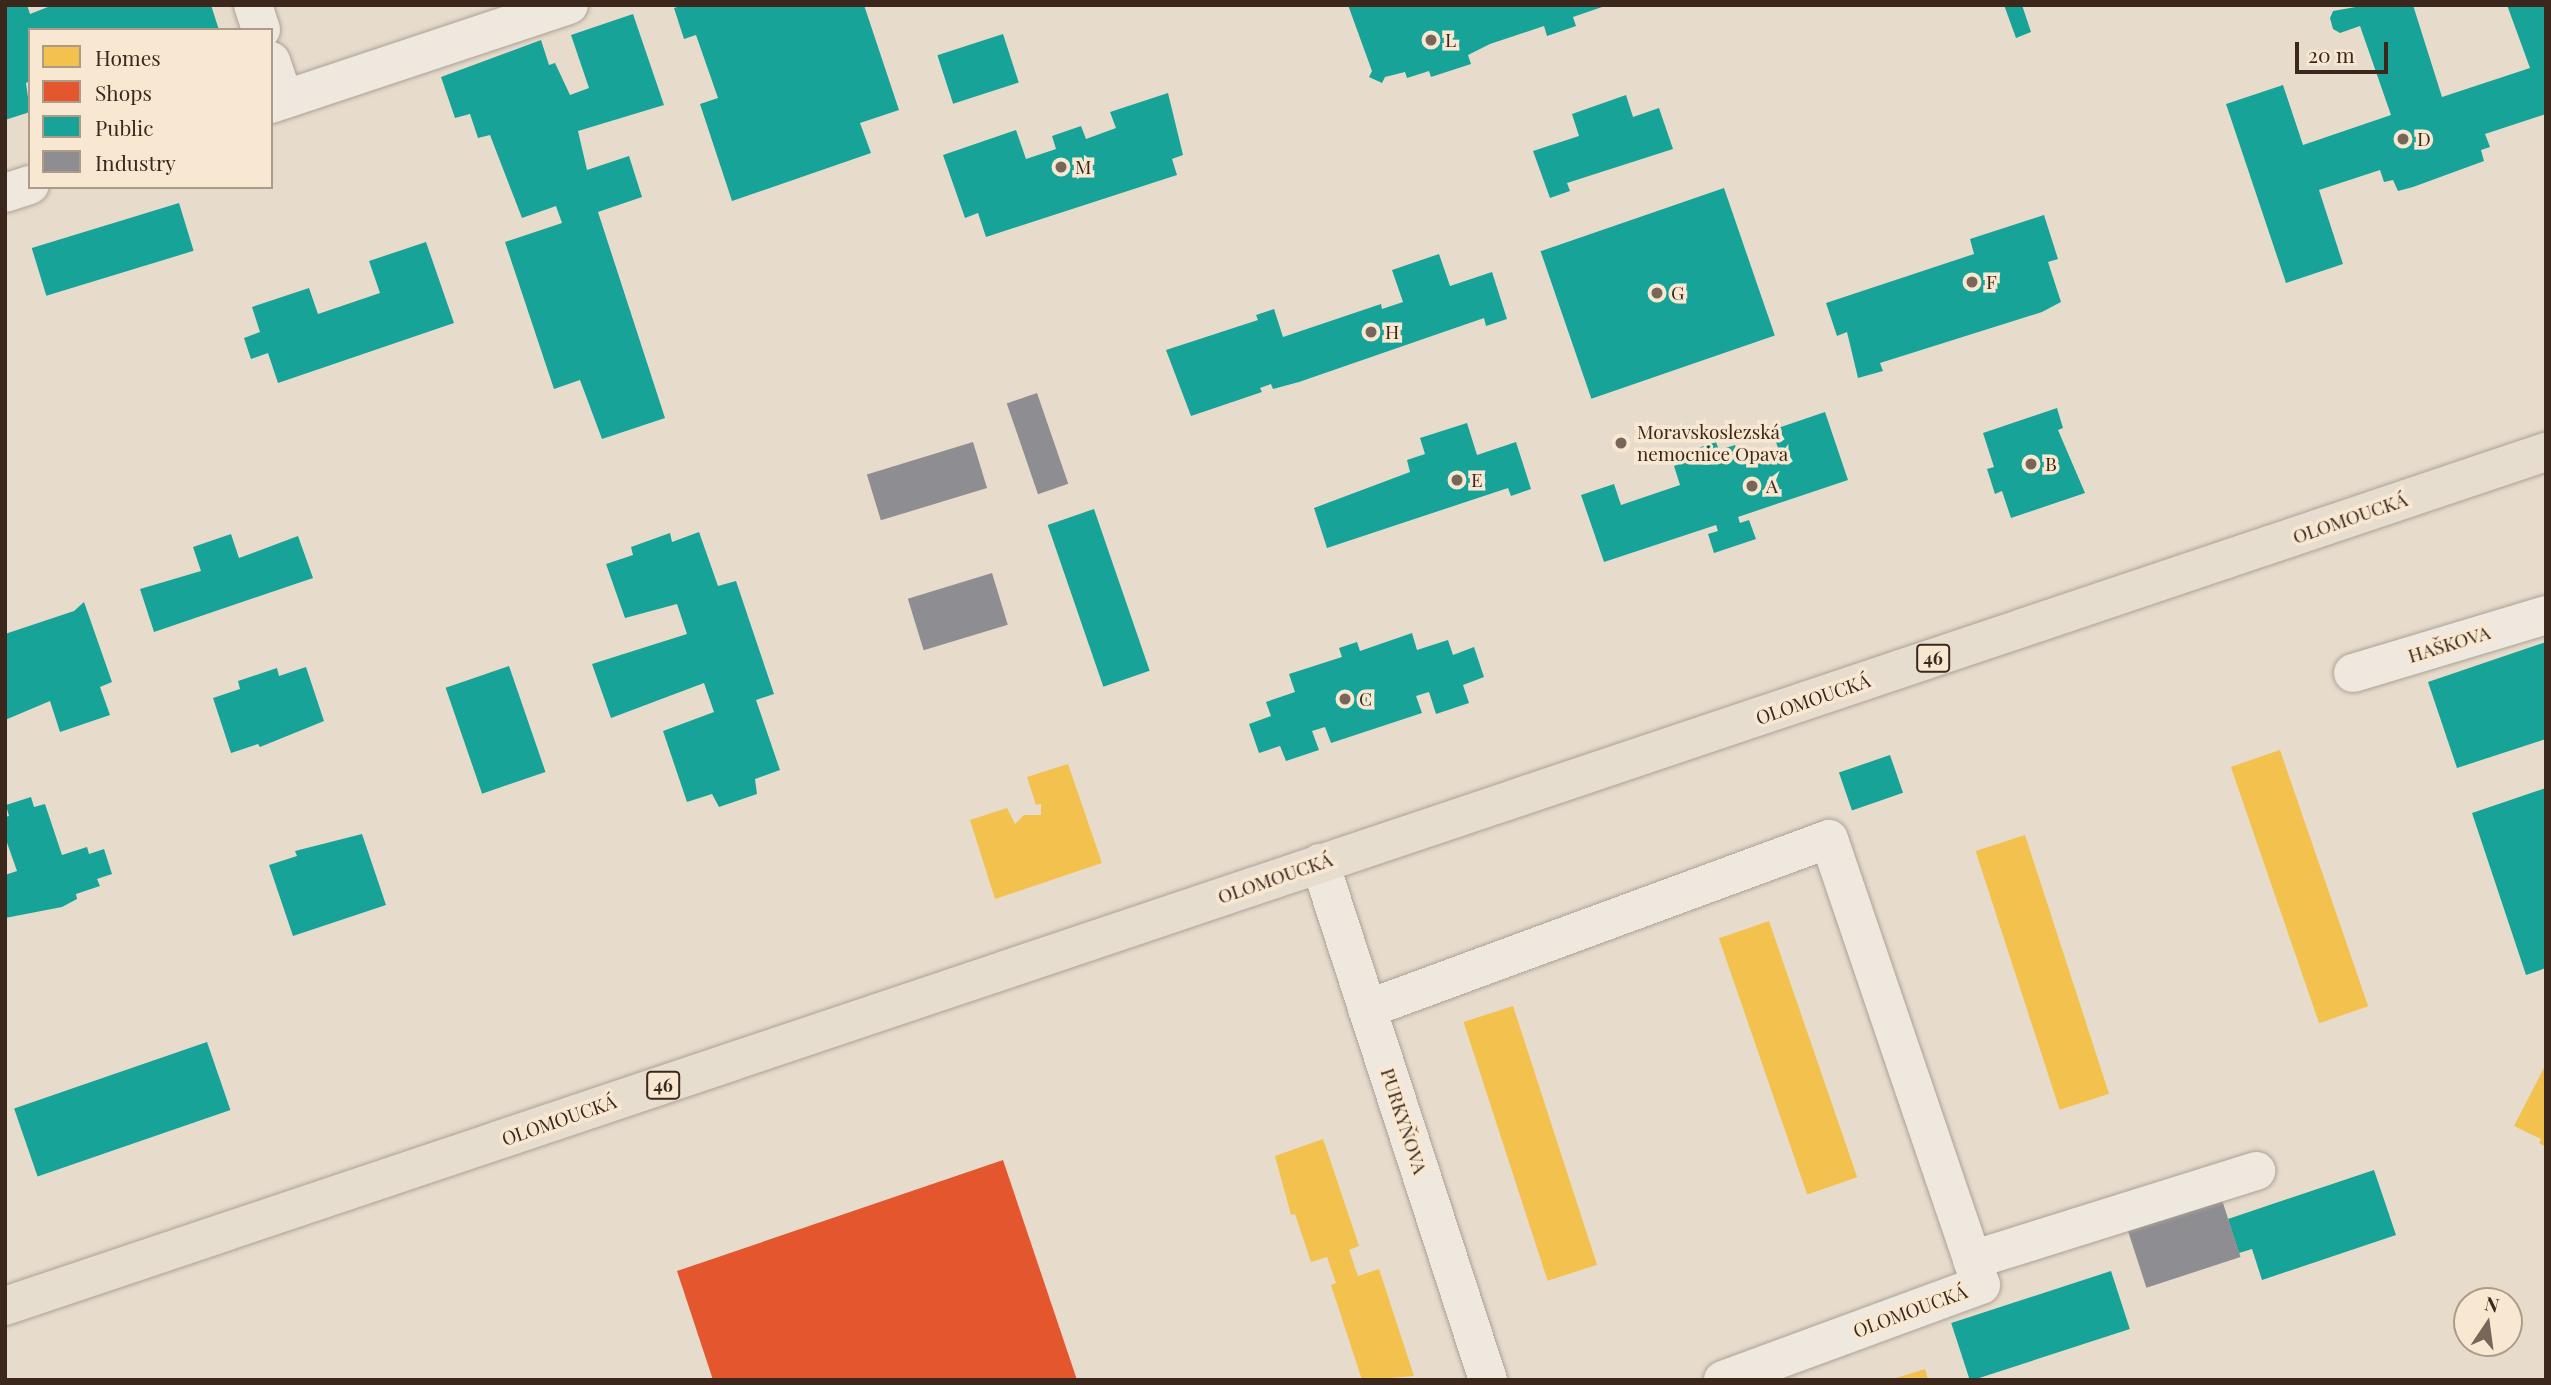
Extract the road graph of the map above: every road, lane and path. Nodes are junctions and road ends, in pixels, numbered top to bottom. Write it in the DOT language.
graph roads {
  1 [pos="253,5"];
  2 [pos="569,5"];
  3 [pos="260,28"];
  4 [pos="273,73"];
  5 [pos="278,102"];
  6 [pos="28,186"];
  7 [pos="5,193"];
  8 [pos="2546,452"];
  9 [pos="2546,615"];
  10 [pos="2353,673"];
  11 [pos="1320,863"];
  12 [pos="1367,1009"];
  13 [pos="2256,1171"];
  14 [pos="1972,1260"];
  15 [pos="5,1306"];
  16 [pos="1488,1380"];
  17 [pos="1723,1380"];
  1 -- 3 [label="street"];
  2 -- 5 [label="street"];
  4 -- 5 [label="street"];
  6 -- 7 [label="street"];
  8 -- 11 [label="main road, OLOMOUCKÁ / 46"];
  9 -- 10 [label="street, HAŠKOVA"];
  11 -- 12 [label="street, PURKYŇOVA"];
  11 -- 15 [label="main road, OLOMOUCKÁ / 46"];
  12 -- 14 [label="street, OLOMOUCKÁ"];
  12 -- 16 [label="street, PURKYŇOVA"];
  13 -- 14 [label="street"];
  14 -- 17 [label="street, OLOMOUCKÁ"];
}
